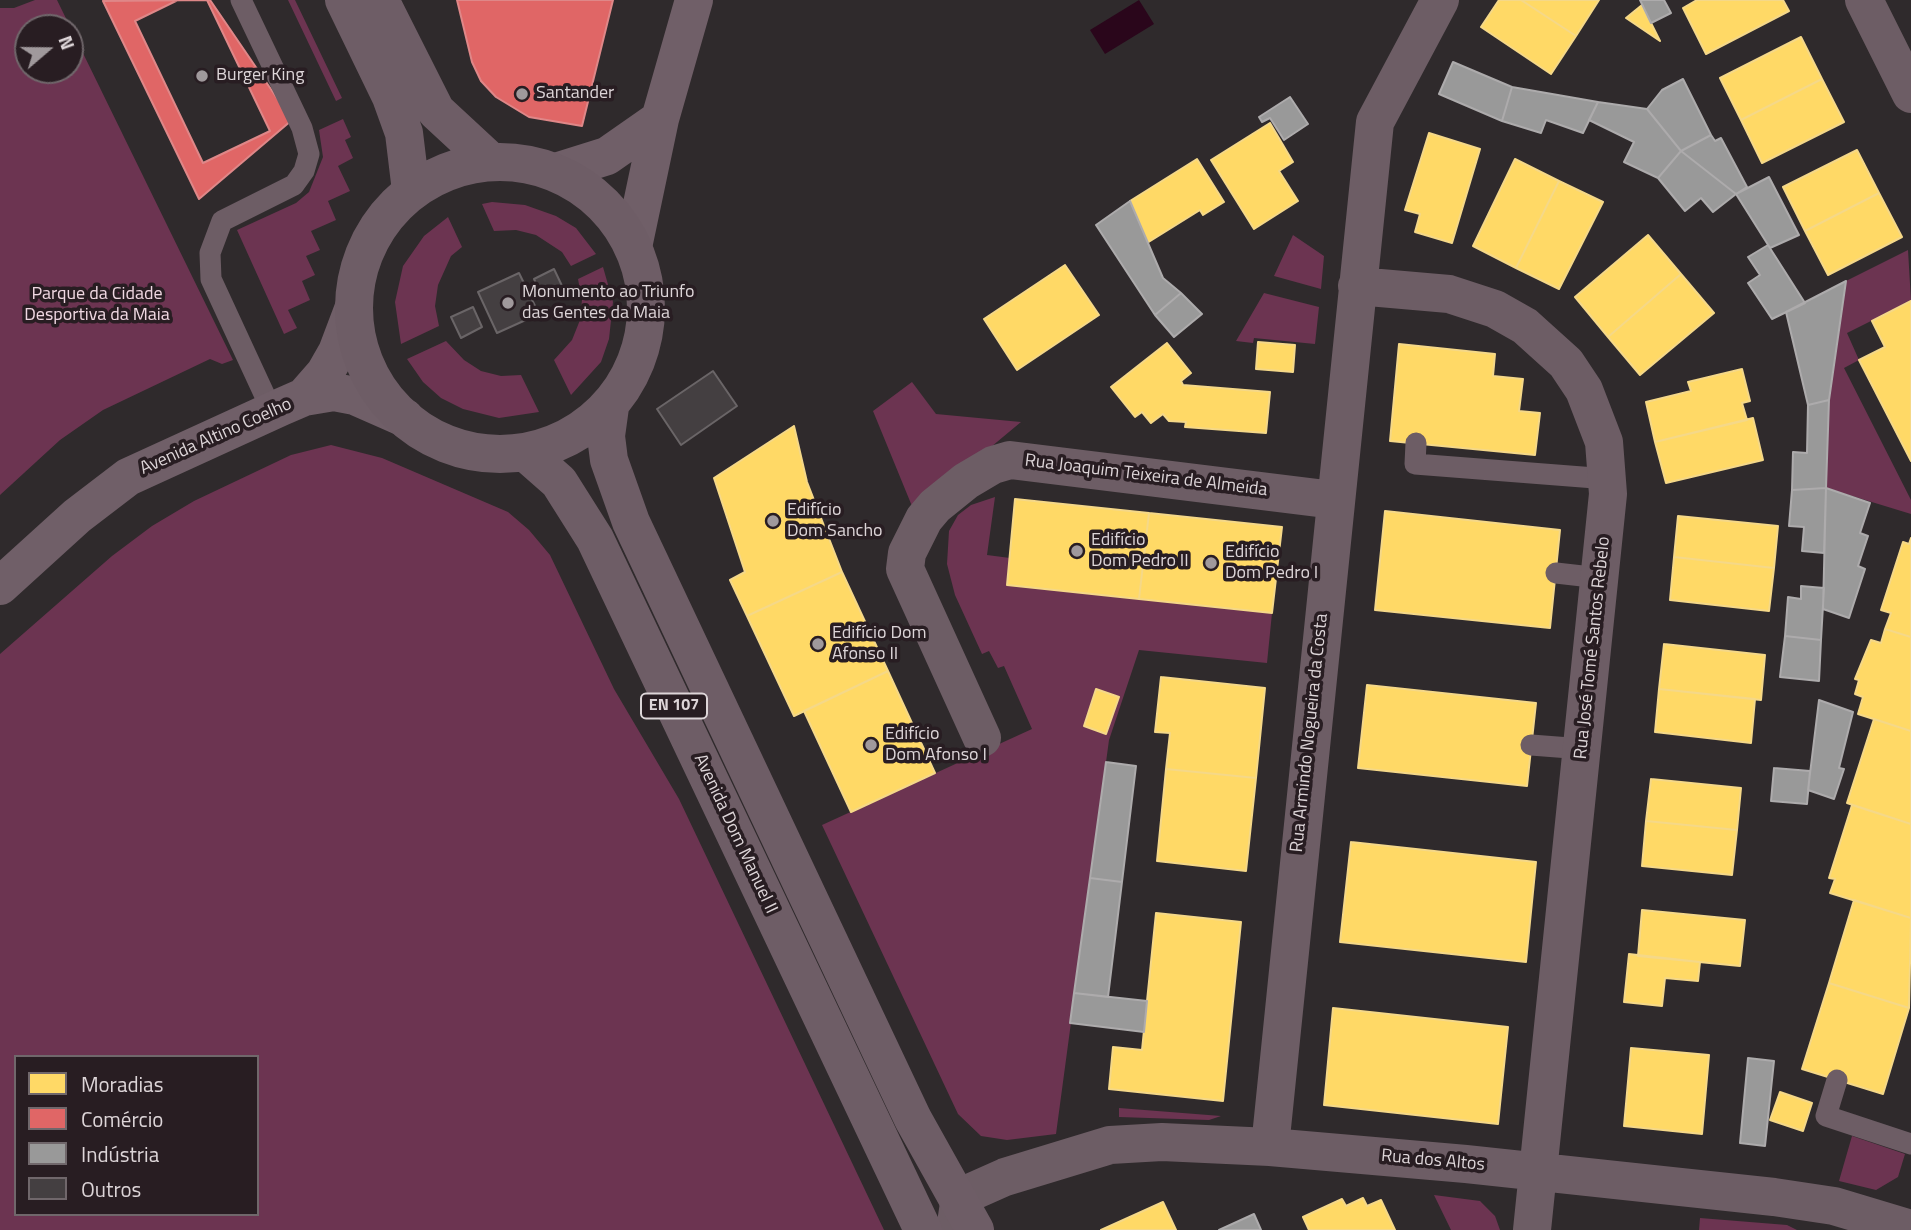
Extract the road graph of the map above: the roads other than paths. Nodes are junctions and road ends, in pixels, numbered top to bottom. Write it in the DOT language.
graph roads {
  1 [pos="241,0"];
  2 [pos="344,0"];
  3 [pos="380,0"];
  4 [pos="694,0"];
  5 [pos="1440,0"];
  6 [pos="1864,0"];
  7 [pos="1911,93"];
  8 [pos="660,119"];
  9 [pos="490,161"];
  10 [pos="556,172"];
  11 [pos="411,191"];
  12 [pos="634,247"];
  13 [pos="1357,286"];
  14 [pos="354,307"];
  15 [pos="288,404"];
  16 [pos="610,407"];
  17 [pos="405,418"];
  18 [pos="1416,443"];
  19 [pos="526,453"];
  20 [pos="1608,480"];
  21 [pos="1334,500"];
  22 [pos="1556,573"];
  23 [pos="1600,578"];
  24 [pos="0,586"];
  25 [pos="982,738"];
  26 [pos="1531,745"];
  27 [pos="1583,749"];
  28 [pos="1837,1080"];
  29 [pos="1911,1144"];
  30 [pos="1270,1147"];
  31 [pos="1538,1171"];
  32 [pos="1908,1215"];
  33 [pos="1832,1218"];
  34 [pos="963,1219"];
  35 [pos="923,1230"];
  36 [pos="1532,1230"];
  1 -- 15 [label="lane"];
  2 -- 11 [label="main road"];
  3 -- 9 [label="main road"];
  4 -- 8 [label="main road"];
  5 -- 13 [label="street, Rua Armindo Nogueira da Costa"];
  6 -- 7 [label="street"];
  8 -- 10 [label="main road"];
  8 -- 12 [label="main road"];
  9 -- 10 [label="main road"];
  9 -- 11 [label="main road"];
  10 -- 12 [label="main road"];
  11 -- 14 [label="main road"];
  12 -- 16 [label="main road"];
  13 -- 20 [label="street, Rua José Tomé Santos Rebelo"];
  13 -- 21 [label="street, Rua Armindo Nogueira da Costa"];
  14 -- 15 [label="main road, Avenida Altino Coelho"];
  14 -- 17 [label="main road"];
  15 -- 17 [label="main road, Avenida Altino Coelho"];
  15 -- 24 [label="main road, Avenida Altino Coelho"];
  16 -- 19 [label="main road"];
  16 -- 34 [label="main road"];
  17 -- 19 [label="main road"];
  18 -- 20 [label="lane"];
  19 -- 35 [label="main road, Avenida Dom Manuel II / EN 107"];
  20 -- 23 [label="street, Rua José Tomé Santos Rebelo"];
  21 -- 25 [label="street, Rua Joaquim Teixeira de Almeida"];
  21 -- 30 [label="street, Rua Armindo Nogueira da Costa"];
  22 -- 23 [label="lane"];
  23 -- 27 [label="street, Rua José Tomé Santos Rebelo"];
  26 -- 27 [label="lane"];
  27 -- 31 [label="street, Rua José Tomé Santos Rebelo"];
  28 -- 29 [label="lane"];
  30 -- 31 [label="street, Rua dos Altos"];
  30 -- 34 [label="street, Rua dos Altos"];
  31 -- 33 [label="street, Rua dos Altos"];
  31 -- 36 [label="street, Rua José Tomé Santos Rebelo"];
  32 -- 33 [label="street, Rua dos Altos"];
}
